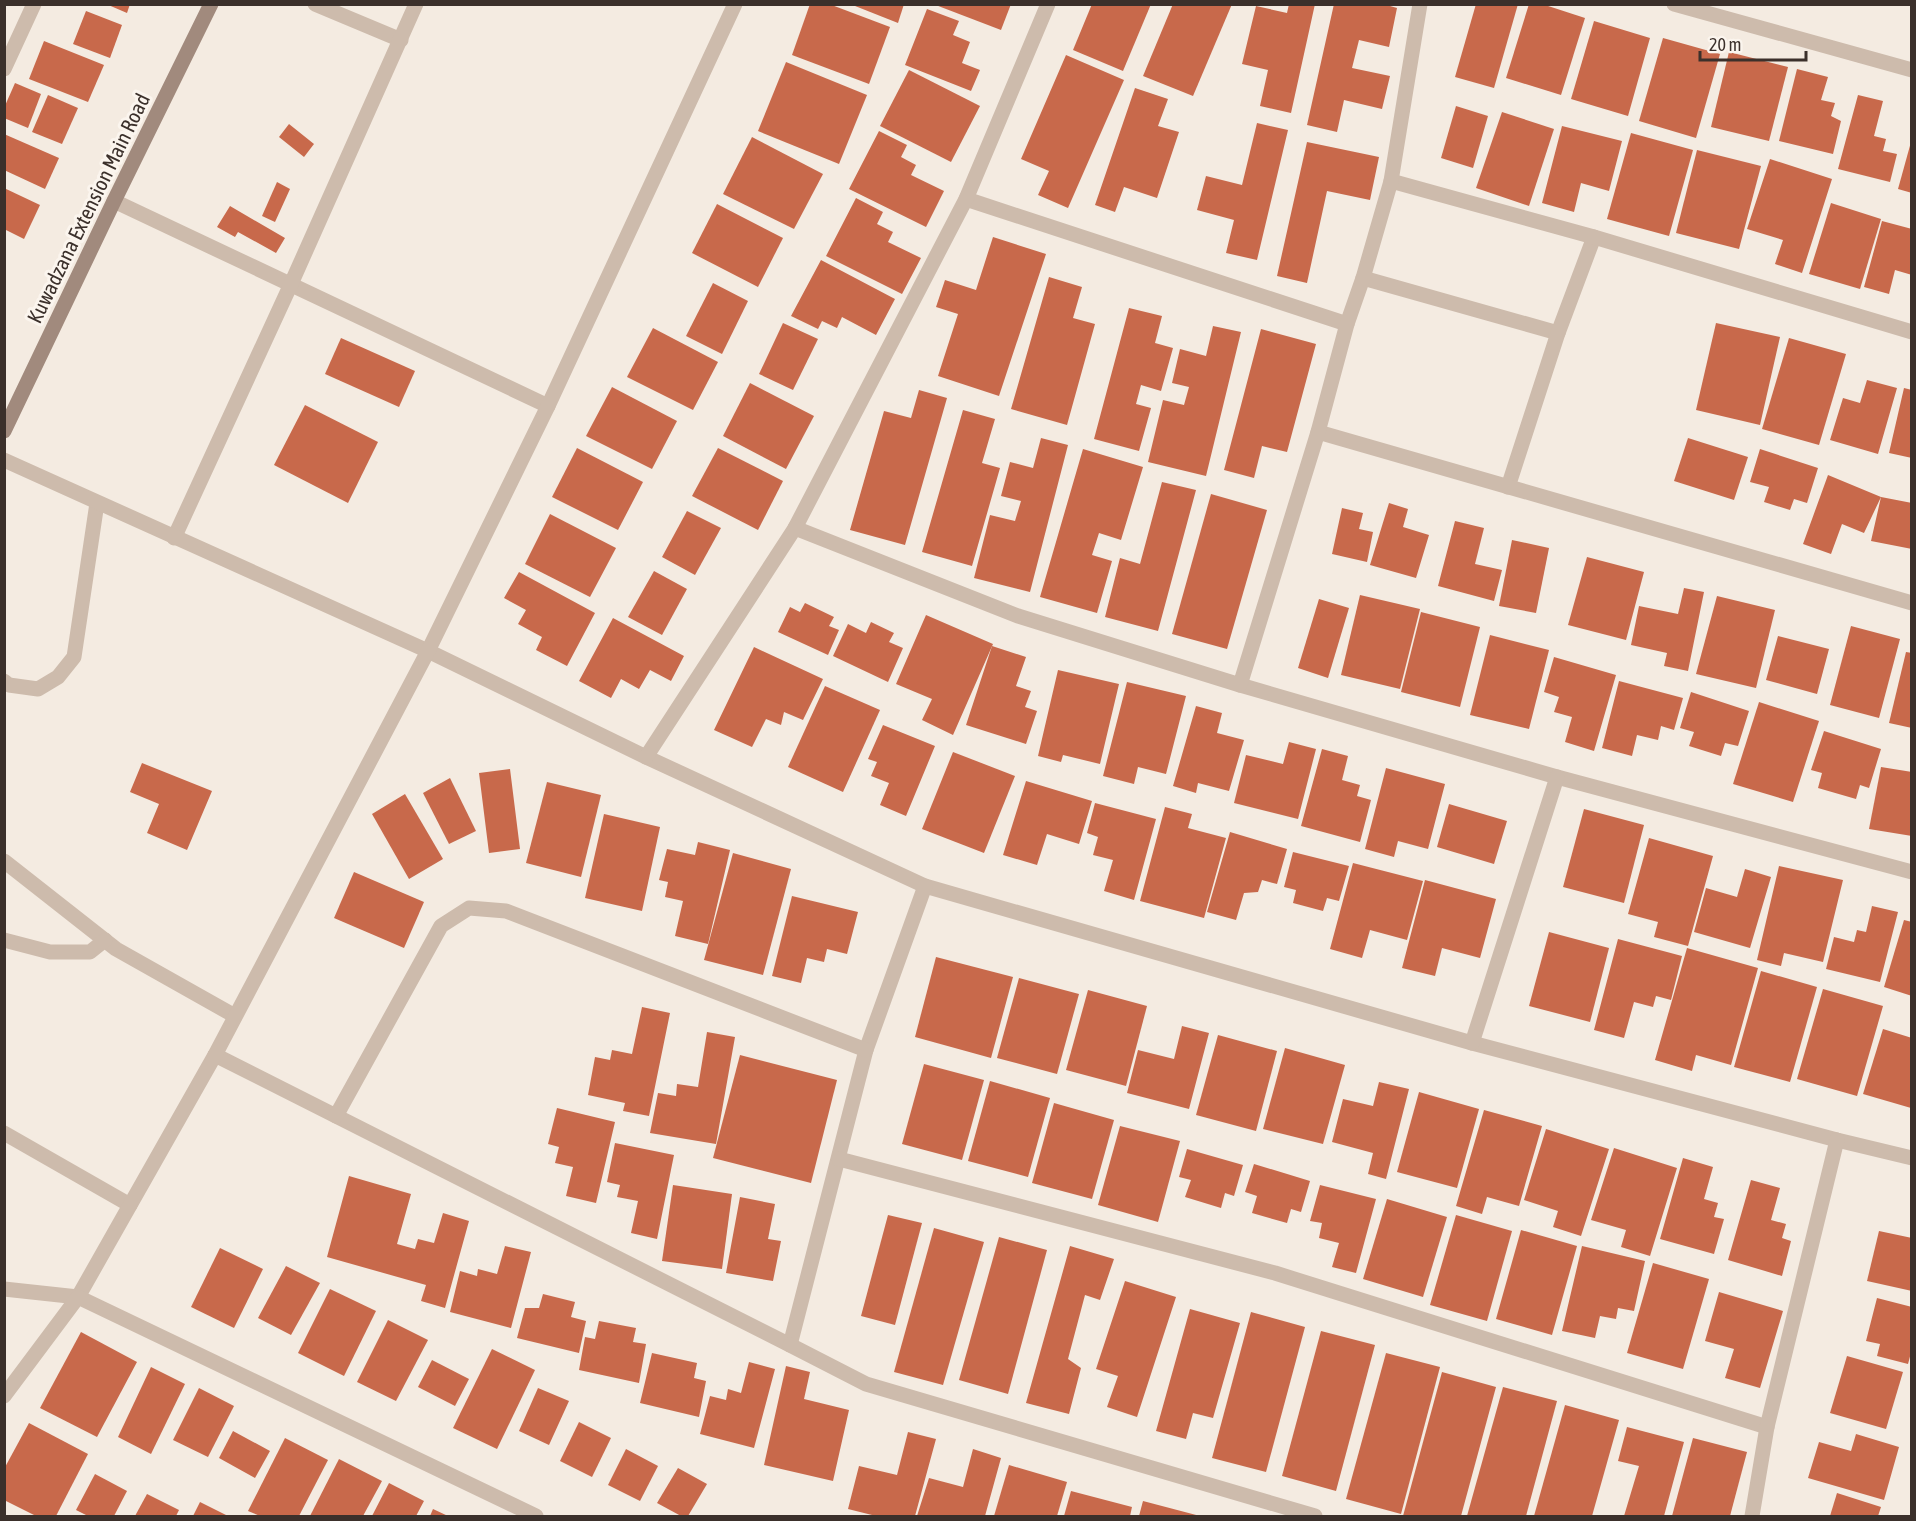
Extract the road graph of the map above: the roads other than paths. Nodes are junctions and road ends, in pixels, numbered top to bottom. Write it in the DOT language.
graph roads {
  1 [pos="34,4"];
  2 [pos="212,4"];
  3 [pos="315,4"];
  4 [pos="416,4"];
  5 [pos="735,4"];
  6 [pos="1048,4"];
  7 [pos="1420,4"];
  8 [pos="1674,4"];
  9 [pos="401,40"];
  10 [pos="4,69"];
  11 [pos="1911,70"];
  12 [pos="1391,181"];
  13 [pos="966,199"];
  14 [pos="114,201"];
  15 [pos="1594,237"];
  16 [pos="1363,278"];
  17 [pos="291,284"];
  18 [pos="1347,324"];
  19 [pos="1911,332"];
  20 [pos="1558,333"];
  21 [pos="548,406"];
  22 [pos="4,431"];
  23 [pos="1318,432"];
  24 [pos="4,460"];
  25 [pos="1508,487"];
  26 [pos="98,503"];
  27 [pos="795,528"];
  28 [pos="174,538"];
  29 [pos="1911,603"];
  30 [pos="428,651"];
  31 [pos="4,681"];
  32 [pos="1240,685"];
  33 [pos="646,757"];
  34 [pos="1557,777"];
  35 [pos="4,861"];
  36 [pos="1911,872"];
  37 [pos="925,886"];
  38 [pos="4,940"];
  39 [pos="105,940"];
  40 [pos="235,1016"];
  41 [pos="1472,1042"];
  42 [pos="866,1050"];
  43 [pos="215,1055"];
  44 [pos="336,1116"];
  45 [pos="4,1133"];
  46 [pos="1836,1140"];
  47 [pos="1911,1158"];
  48 [pos="839,1159"];
  49 [pos="130,1205"];
  50 [pos="4,1289"];
  51 [pos="78,1297"];
  52 [pos="790,1345"];
  53 [pos="4,1396"];
  54 [pos="1767,1427"];
  55 [pos="536,1516"];
  56 [pos="1315,1516"];
  57 [pos="1752,1516"];
  1 -- 10 [label="street"];
  2 -- 14 [label="street, Kuwadzana Extension Main Road"];
  3 -- 9 [label="street"];
  4 -- 9 [label="street"];
  5 -- 21 [label="street"];
  6 -- 13 [label="street"];
  7 -- 12 [label="street"];
  8 -- 11 [label="street"];
  9 -- 17 [label="street"];
  12 -- 15 [label="street"];
  12 -- 16 [label="street"];
  13 -- 18 [label="street"];
  13 -- 27 [label="street"];
  14 -- 17 [label="street"];
  14 -- 22 [label="street, Kuwadzana Extension Main Road"];
  15 -- 19 [label="street"];
  15 -- 20 [label="street"];
  16 -- 18 [label="street"];
  16 -- 20 [label="street"];
  17 -- 21 [label="street"];
  17 -- 28 [label="street"];
  18 -- 23 [label="street"];
  20 -- 25 [label="street"];
  21 -- 30 [label="street"];
  23 -- 25 [label="street"];
  23 -- 32 [label="street"];
  24 -- 26 [label="street"];
  25 -- 29 [label="street"];
  26 -- 28 [label="street"];
  26 -- 31 [label="street"];
  27 -- 32 [label="street"];
  27 -- 33 [label="street"];
  28 -- 30 [label="street"];
  30 -- 33 [label="street"];
  30 -- 40 [label="street"];
  32 -- 34 [label="street"];
  33 -- 37 [label="street"];
  34 -- 36 [label="street"];
  34 -- 41 [label="street"];
  35 -- 39 [label="street"];
  37 -- 41 [label="street"];
  37 -- 42 [label="street"];
  38 -- 39 [label="street"];
  39 -- 40 [label="street"];
  40 -- 43 [label="street"];
  41 -- 46 [label="street"];
  42 -- 44 [label="street"];
  42 -- 48 [label="street"];
  43 -- 44 [label="street"];
  43 -- 49 [label="street"];
  44 -- 52 [label="street"];
  45 -- 49 [label="street"];
  46 -- 47 [label="street"];
  46 -- 54 [label="street"];
  48 -- 52 [label="street"];
  48 -- 54 [label="street"];
  49 -- 51 [label="street"];
  50 -- 51 [label="street"];
  51 -- 53 [label="street"];
  51 -- 55 [label="street"];
  52 -- 56 [label="street"];
  54 -- 57 [label="street"];
}
